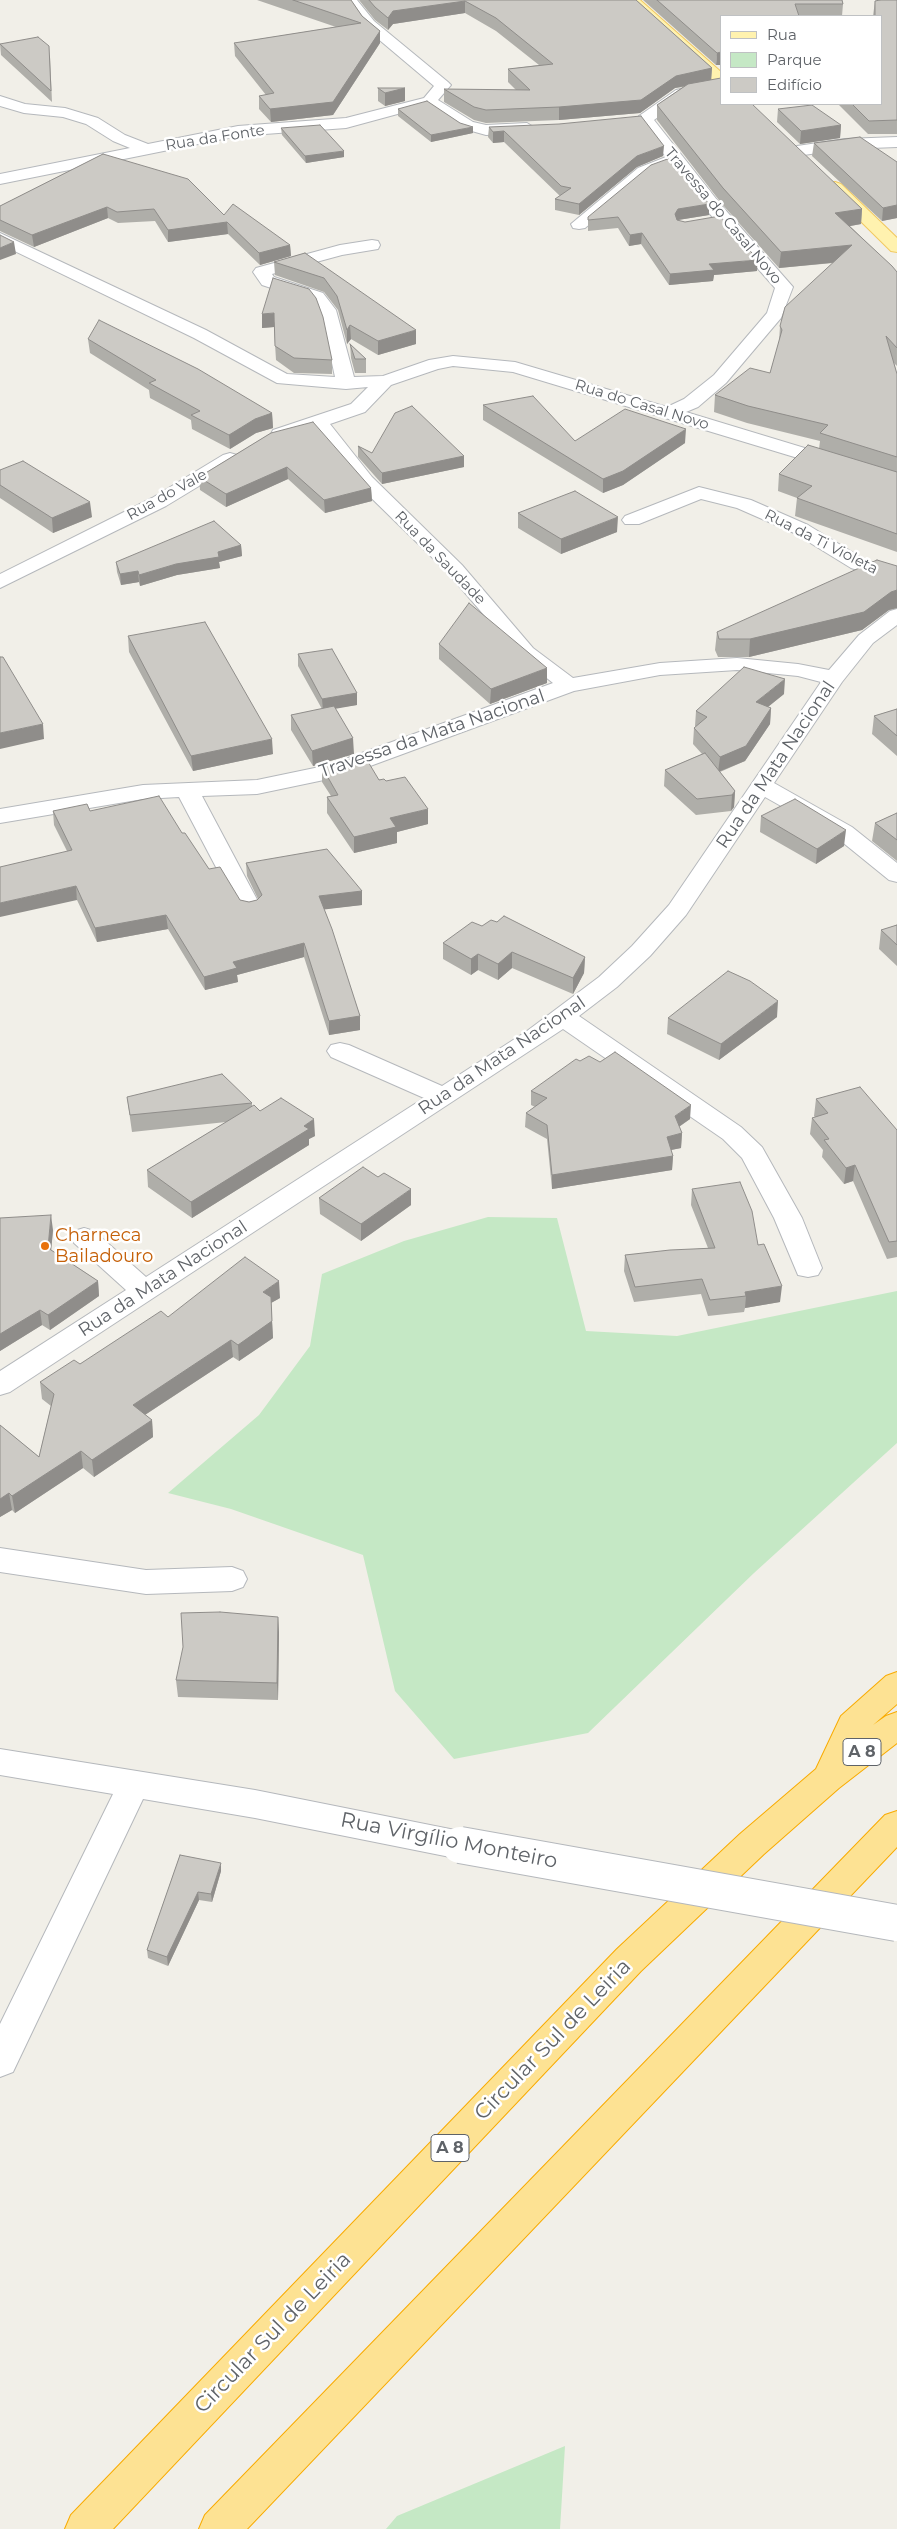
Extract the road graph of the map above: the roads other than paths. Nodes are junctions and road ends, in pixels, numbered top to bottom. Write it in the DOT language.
graph roads {
  1 [pos="349,0"];
  2 [pos="632,0"];
  3 [pos="720,79"];
  4 [pos="720,86"];
  5 [pos="0,101"];
  6 [pos="429,101"];
  7 [pos="646,119"];
  8 [pos="626,121"];
  9 [pos="540,127"];
  10 [pos="783,138"];
  11 [pos="897,142"];
  12 [pos="146,149"];
  13 [pos="798,151"];
  14 [pos="675,159"];
  15 [pos="0,179"];
  16 [pos="579,224"];
  17 [pos="0,238"];
  18 [pos="372,245"];
  19 [pos="897,247"];
  20 [pos="385,381"];
  21 [pos="346,383"];
  22 [pos="669,413"];
  23 [pos="319,422"];
  24 [pos="897,482"];
  25 [pos="632,520"];
  26 [pos="897,577"];
  27 [pos="0,582"];
  28 [pos="897,615"];
  29 [pos="834,678"];
  30 [pos="569,685"];
  31 [pos="763,786"];
  32 [pos="187,790"];
  33 [pos="0,816"];
  34 [pos="897,875"];
  35 [pos="249,907"];
  36 [pos="563,1017"];
  37 [pos="340,1051"];
  38 [pos="444,1097"];
  39 [pos="84,1237"];
  40 [pos="808,1268"];
  41 [pos="145,1291"];
  42 [pos="0,1385"];
  43 [pos="0,1560"];
  44 [pos="232,1579"];
  45 [pos="897,1685"];
  46 [pos="897,1725"];
  47 [pos="0,1762"];
  48 [pos="828,1779"];
  49 [pos="134,1786"];
  50 [pos="895,1828"];
  51 [pos="897,1923"];
  52 [pos="0,2061"];
  53 [pos="85,2529"];
  54 [pos="219,2529"];
  1 -- 6 [label="street"];
  2 -- 3 [label="main road"];
  4 -- 7 [label="street"];
  5 -- 12 [label="street"];
  6 -- 9 [label="street"];
  6 -- 12 [label="street, Rua da Fonte"];
  7 -- 8 [label="street"];
  7 -- 14 [label="street, Travessa do Casal Novo"];
  10 -- 13 [label="main road"];
  11 -- 13 [label="street"];
  12 -- 15 [label="street, Rua da Fonte"];
  13 -- 19 [label="main road"];
  14 -- 16 [label="street"];
  14 -- 22 [label="street, Travessa do Casal Novo"];
  17 -- 21 [label="street"];
  18 -- 21 [label="street"];
  20 -- 21 [label="street"];
  20 -- 22 [label="street, Rua do Casal Novo"];
  20 -- 23 [label="street, Rua do Vale"];
  22 -- 24 [label="street, Rua do Casal Novo"];
  23 -- 27 [label="street, Rua do Vale"];
  23 -- 30 [label="street, Rua da Saudade"];
  25 -- 26 [label="street, Rua da Ti Violeta"];
  28 -- 29 [label="street, Rua da Mata Nacional"];
  29 -- 30 [label="street, Travessa da Mata Nacional"];
  29 -- 31 [label="street, Rua da Mata Nacional"];
  30 -- 32 [label="street, Travessa da Mata Nacional"];
  31 -- 34 [label="street"];
  31 -- 36 [label="street, Rua da Mata Nacional"];
  32 -- 33 [label="street, Travessa da Mata Nacional"];
  32 -- 35 [label="street"];
  36 -- 38 [label="street, Rua da Mata Nacional"];
  36 -- 40 [label="street"];
  37 -- 38 [label="street"];
  38 -- 41 [label="street, Rua da Mata Nacional"];
  39 -- 41 [label="street"];
  41 -- 42 [label="street, Rua da Mata Nacional"];
  43 -- 44 [label="street"];
  45 -- 48 [label="highway"];
  46 -- 48 [label="highway, Circular Sul de Leiria / A 8"];
  47 -- 49 [label="street, Rua Virgílio Monteiro"];
  48 -- 53 [label="highway, Circular Sul de Leiria / A 8"];
  49 -- 51 [label="street, Rua Virgílio Monteiro, bridge"];
  49 -- 52 [label="street"];
  50 -- 54 [label="highway"];
}
